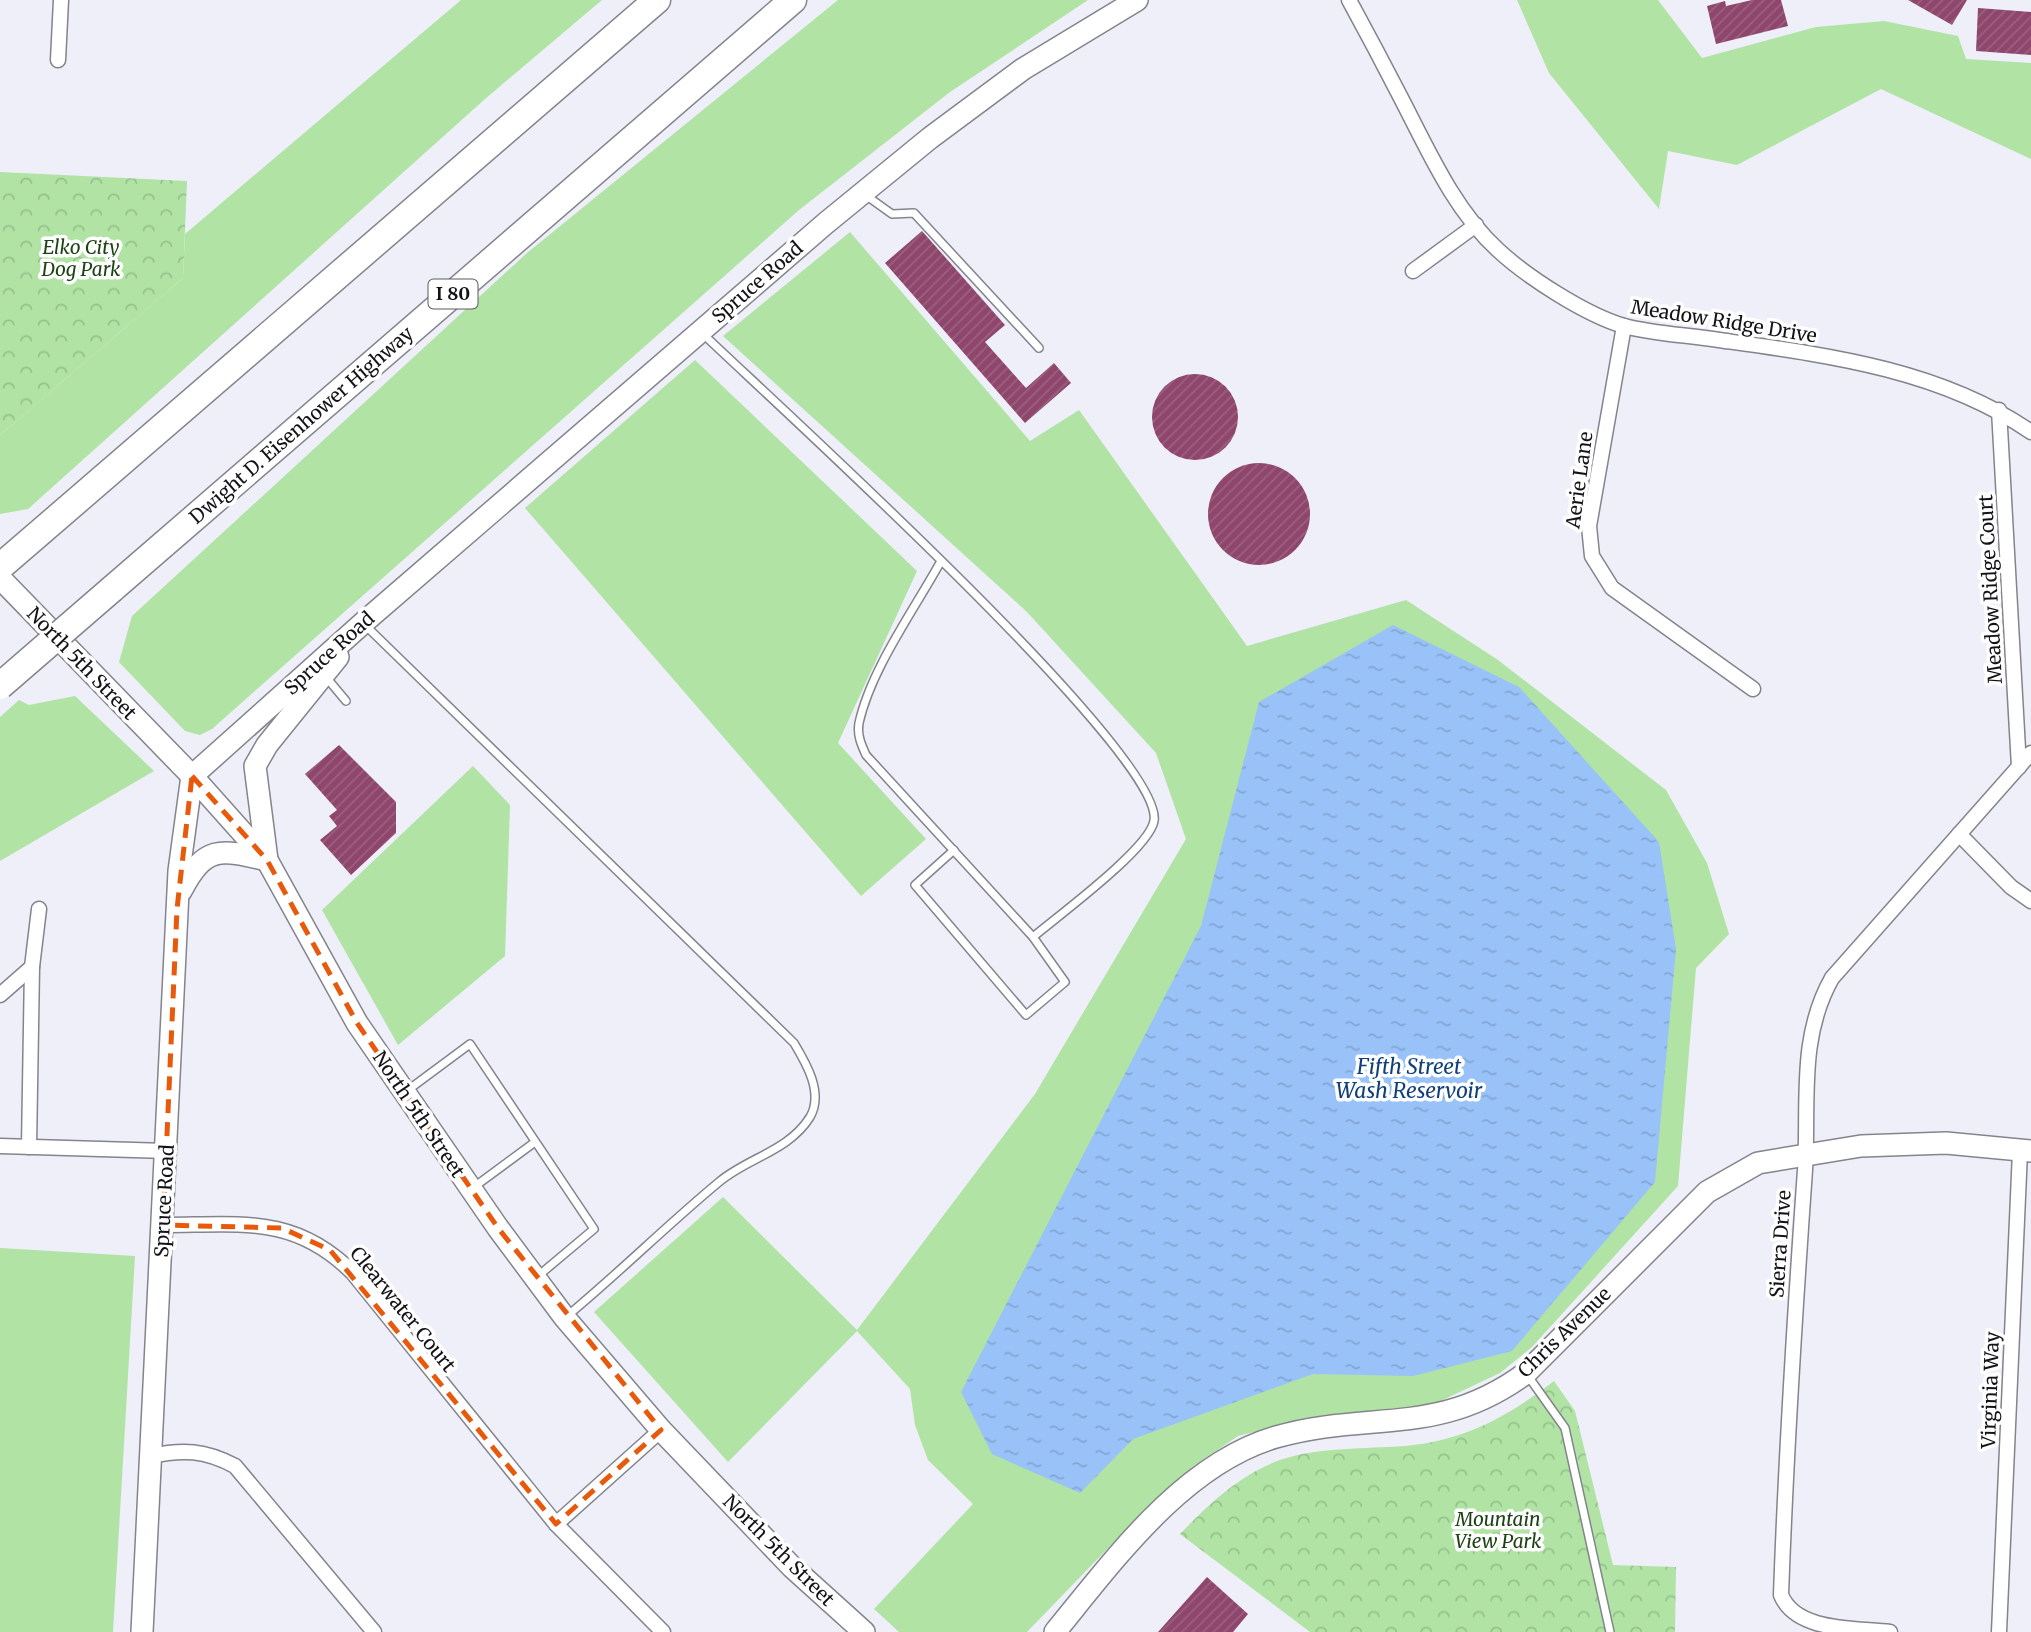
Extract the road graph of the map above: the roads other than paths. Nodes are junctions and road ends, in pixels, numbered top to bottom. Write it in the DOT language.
graph roads {
  1 [pos="61,0"];
  2 [pos="657,0"];
  3 [pos="793,0"];
  4 [pos="1137,0"];
  5 [pos="1349,0"];
  6 [pos="58,60"];
  7 [pos="864,193"];
  8 [pos="1476,225"];
  9 [pos="1413,271"];
  10 [pos="1624,326"];
  11 [pos="701,332"];
  12 [pos="1039,348"];
  13 [pos="1999,410"];
  14 [pos="2031,432"];
  15 [pos="941,561"];
  16 [pos="0,567"];
  17 [pos="0,578"];
  18 [pos="363,623"];
  19 [pos="325,676"];
  20 [pos="0,686"];
  21 [pos="1753,689"];
  22 [pos="346,701"];
  23 [pos="2031,753"];
  24 [pos="2019,767"];
  25 [pos="192,776"];
  26 [pos="1959,834"];
  27 [pos="954,850"];
  28 [pos="267,860"];
  29 [pos="178,896"];
  30 [pos="2031,901"];
  31 [pos="39,909"];
  32 [pos="1033,937"];
  33 [pos="32,967"];
  34 [pos="0,995"];
  35 [pos="404,1093"];
  36 [pos="535,1142"];
  37 [pos="0,1146"];
  38 [pos="29,1147"];
  39 [pos="167,1151"];
  40 [pos="2025,1151"];
  41 [pos="1806,1154"];
  42 [pos="471,1189"];
  43 [pos="163,1225"];
  44 [pos="534,1279"];
  45 [pos="565,1318"];
  46 [pos="1526,1373"];
  47 [pos="661,1430"];
  48 [pos="150,1456"];
  49 [pos="556,1524"];
  50 [pos="1882,1631"];
  51 [pos="142,1632"];
  52 [pos="374,1632"];
  53 [pos="663,1632"];
  54 [pos="864,1632"];
  55 [pos="1055,1632"];
  56 [pos="1609,1632"];
  57 [pos="1890,1632"];
  58 [pos="1999,1632"];
  1 -- 6 [label="street"];
  2 -- 16 [label="highway"];
  3 -- 20 [label="highway, Dwight D. Eisenhower Highway / I 80, bridge"];
  4 -- 7 [label="street, Spruce Road"];
  5 -- 8 [label="street, Meadow Ridge Drive"];
  7 -- 11 [label="street, Spruce Road"];
  7 -- 12 [label="lane"];
  8 -- 9 [label="street"];
  8 -- 10 [label="street, Meadow Ridge Drive"];
  10 -- 13 [label="street, Meadow Ridge Drive"];
  10 -- 21 [label="street, Aerie Lane"];
  11 -- 15 [label="lane"];
  11 -- 18 [label="street, Spruce Road"];
  13 -- 14 [label="street, Meadow Ridge Drive"];
  13 -- 24 [label="street, Meadow Ridge Court"];
  15 -- 27 [label="lane"];
  15 -- 32 [label="lane"];
  17 -- 25 [label="street, North 5th Street"];
  18 -- 19 [label="street"];
  18 -- 25 [label="street, Spruce Road"];
  18 -- 45 [label="lane"];
  19 -- 22 [label="lane"];
  19 -- 28 [label="street"];
  23 -- 24 [label="street, Sierra Drive"];
  24 -- 26 [label="street, Sierra Drive"];
  25 -- 28 [label="street, North 5th Street"];
  25 -- 29 [label="street, Spruce Road"];
  26 -- 30 [label="street"];
  26 -- 41 [label="street, Sierra Drive"];
  27 -- 32 [label="lane"];
  27 -- 32 [label="lane"];
  28 -- 29 [label="street"];
  28 -- 35 [label="street, North 5th Street"];
  29 -- 39 [label="street, Spruce Road"];
  31 -- 33 [label="street"];
  33 -- 34 [label="street"];
  33 -- 38 [label="street"];
  35 -- 36 [label="lane"];
  35 -- 42 [label="street, North 5th Street"];
  36 -- 42 [label="lane"];
  36 -- 44 [label="lane"];
  37 -- 38 [label="street"];
  38 -- 39 [label="street"];
  39 -- 43 [label="street, Spruce Road"];
  40 -- 41 [label="street, Chris Avenue"];
  40 -- 58 [label="street, Virginia Way"];
  41 -- 46 [label="street, Chris Avenue"];
  41 -- 50 [label="street, Sierra Drive"];
  42 -- 44 [label="street, North 5th Street"];
  43 -- 48 [label="street, Spruce Road"];
  43 -- 49 [label="street, Clearwater Court"];
  44 -- 45 [label="street, North 5th Street"];
  45 -- 47 [label="street, North 5th Street"];
  46 -- 55 [label="street, Chris Avenue"];
  46 -- 56 [label="lane"];
  47 -- 49 [label="street"];
  47 -- 54 [label="street, North 5th Street"];
  48 -- 51 [label="street, Spruce Road"];
  48 -- 52 [label="street"];
  49 -- 53 [label="street, Clearwater Court"];
  50 -- 57 [label="street, Sierra Drive"];
}
